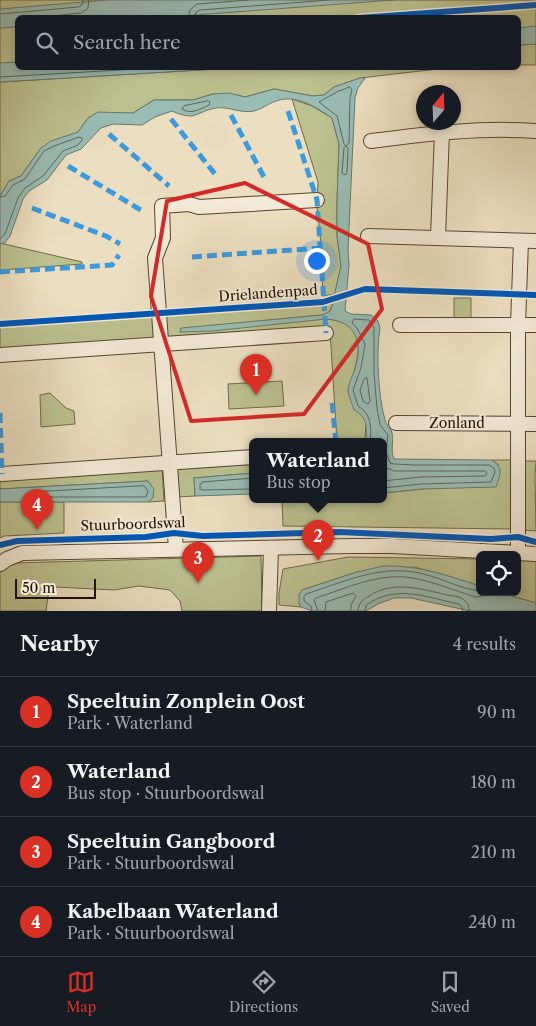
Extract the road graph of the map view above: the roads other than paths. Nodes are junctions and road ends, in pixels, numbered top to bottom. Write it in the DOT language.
graph roads {
  1 [pos="536,131"];
  2 [pos="442,132"];
  3 [pos="371,141"];
  4 [pos="317,200"];
  5 [pos="368,236"];
  6 [pos="438,237"];
  7 [pos="521,241"];
  8 [pos="536,241"];
  9 [pos="400,325"];
  10 [pos="518,325"];
  11 [pos="536,325"];
  12 [pos="326,333"];
  13 [pos="161,344"];
  14 [pos="0,355"];
  15 [pos="396,423"];
  16 [pos="519,424"];
  17 [pos="536,424"];
  18 [pos="249,457"];
  19 [pos="170,463"];
  20 [pos="2,474"];
  21 [pos="271,549"];
  22 [pos="176,550"];
  23 [pos="482,551"];
  24 [pos="518,551"];
  25 [pos="521,553"];
  26 [pos="536,554"];
  27 [pos="0,564"];
  28 [pos="269,611"];
  1 -- 2 [label="street"];
  2 -- 3 [label="street"];
  2 -- 6 [label="street"];
  4 -- 13 [label="street"];
  5 -- 6 [label="street"];
  6 -- 7 [label="street"];
  7 -- 8 [label="street"];
  7 -- 10 [label="street"];
  9 -- 10 [label="street"];
  10 -- 11 [label="street"];
  10 -- 16 [label="street"];
  12 -- 13 [label="street"];
  13 -- 14 [label="street"];
  13 -- 19 [label="street"];
  15 -- 16 [label="street, Zonland"];
  16 -- 17 [label="street, Zonland"];
  16 -- 24 [label="street"];
  18 -- 19 [label="street"];
  19 -- 20 [label="street"];
  19 -- 22 [label="street"];
  21 -- 22 [label="street, Stuurboordswal"];
  21 -- 23 [label="street, Stuurboordswal"];
  21 -- 28 [label="street"];
  22 -- 27 [label="street, Stuurboordswal"];
  25 -- 26 [label="street, Stuurboordswal"];
}
